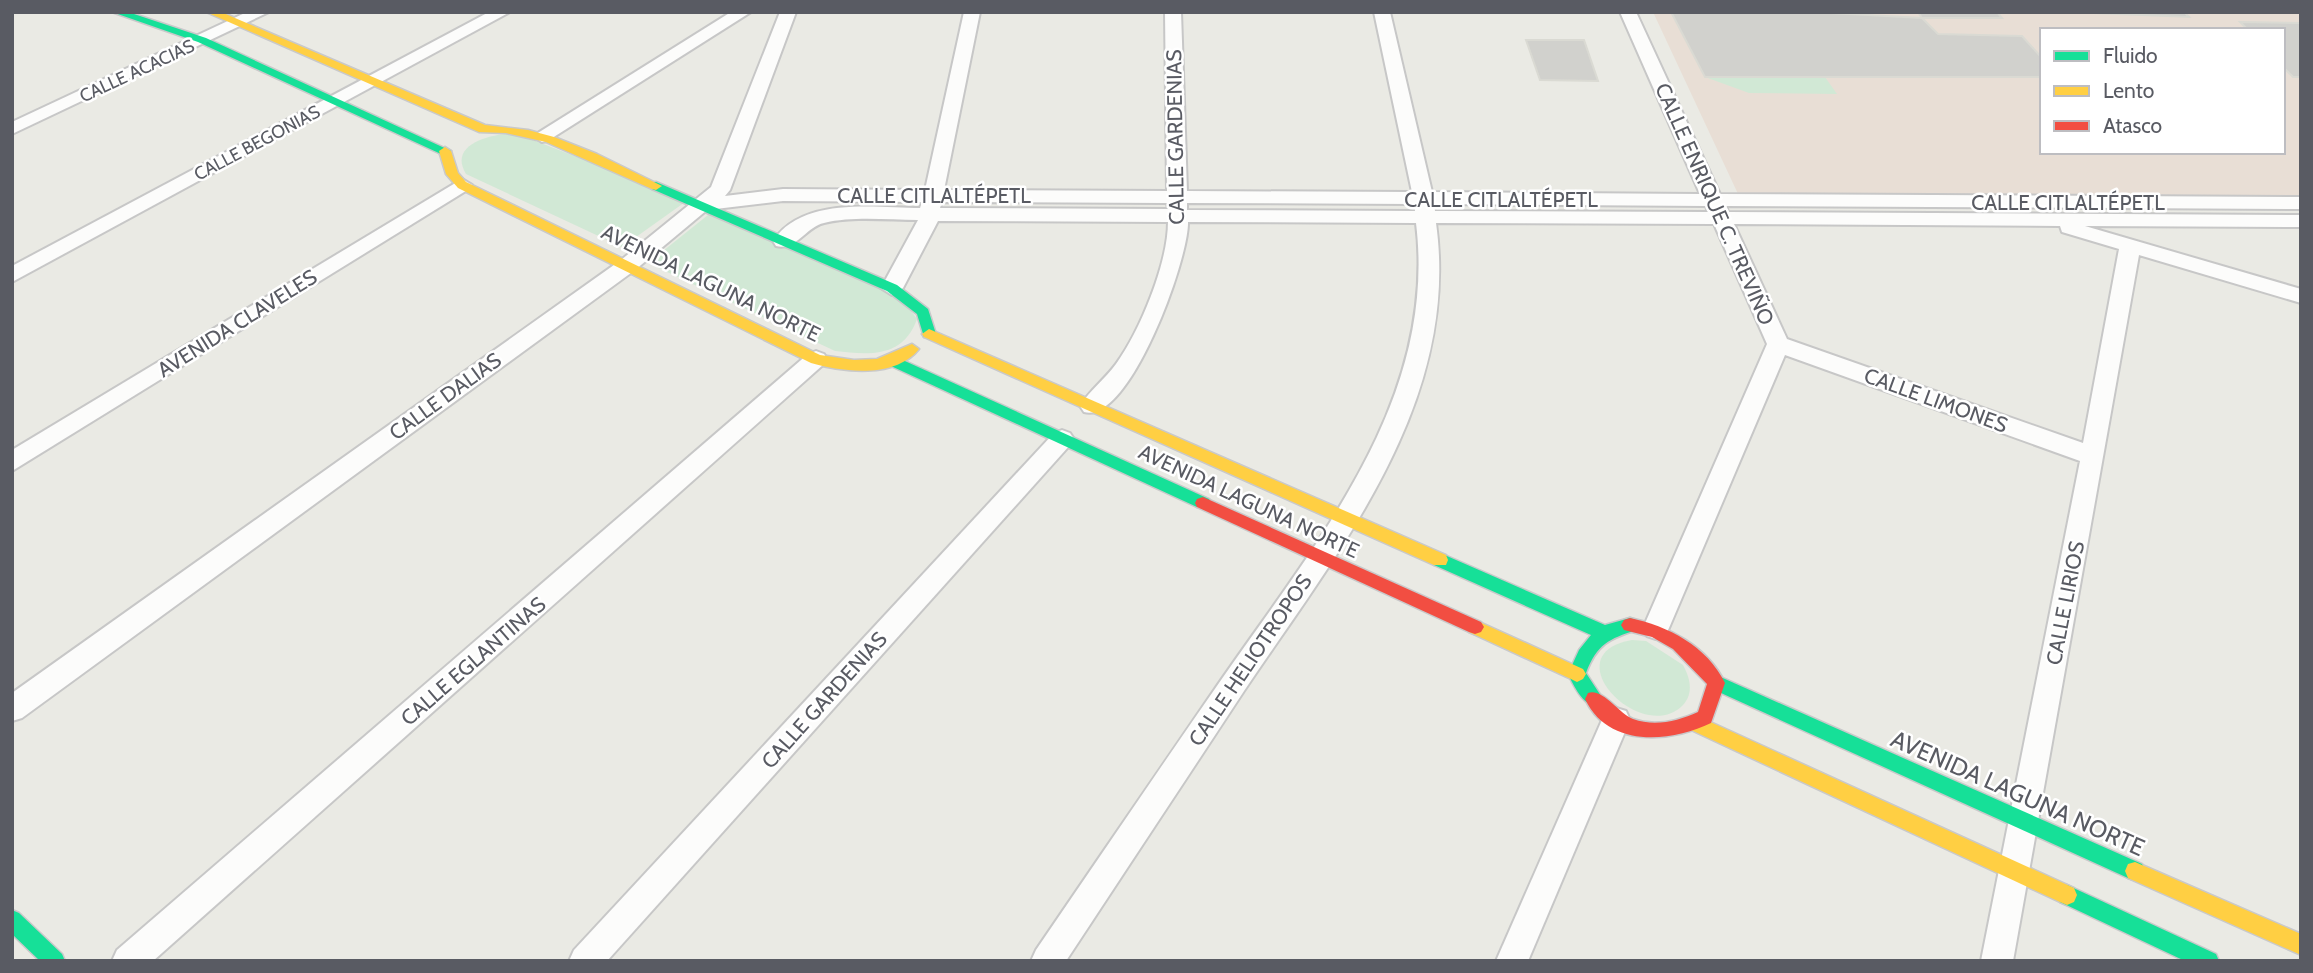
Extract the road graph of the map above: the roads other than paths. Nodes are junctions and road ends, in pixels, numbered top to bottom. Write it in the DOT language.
graph roads {
  1 [pos="117,12"];
  2 [pos="211,12"];
  3 [pos="261,12"];
  4 [pos="502,12"];
  5 [pos="743,12"];
  6 [pos="788,12"];
  7 [pos="972,12"];
  8 [pos="1173,12"];
  9 [pos="1382,12"];
  10 [pos="1628,12"];
  11 [pos="240,22"];
  12 [pos="202,40"];
  13 [pos="374,80"];
  14 [pos="336,101"];
  15 [pos="12,129"];
  16 [pos="483,129"];
  17 [pos="542,136"];
  18 [pos="455,145"];
  19 [pos="463,185"];
  20 [pos="2301,203"];
  21 [pos="701,205"];
  22 [pos="931,205"];
  23 [pos="1177,206"];
  24 [pos="1424,207"];
  25 [pos="1717,209"];
  26 [pos="2042,219"];
  27 [pos="2301,221"];
  28 [pos="783,241"];
  29 [pos="2130,245"];
  30 [pos="628,265"];
  31 [pos="12,275"];
  32 [pos="892,288"];
  33 [pos="2301,296"];
  34 [pos="929,334"];
  35 [pos="1778,344"];
  36 [pos="816,359"];
  37 [pos="897,362"];
  38 [pos="1092,406"];
  39 [pos="1062,439"];
  40 [pos="2093,456"];
  41 [pos="12,462"];
  42 [pos="1345,519"];
  43 [pos="1320,556"];
  44 [pos="1656,628"];
  45 [pos="1602,632"];
  46 [pos="1577,674"];
  47 [pos="1716,683"];
  48 [pos="12,709"];
  49 [pos="1616,720"];
  50 [pos="1695,723"];
  51 [pos="2024,821"];
  52 [pos="2014,870"];
  53 [pos="12,920"];
  54 [pos="2301,945"];
  55 [pos="55,961"];
  56 [pos="128,961"];
  57 [pos="585,961"];
  58 [pos="1047,961"];
  59 [pos="1512,961"];
  60 [pos="1997,961"];
  61 [pos="2209,961"];
  1 -- 12 [label="street"];
  2 -- 11 [label="street"];
  3 -- 11 [label="street, CALLE ACACIAS"];
  4 -- 13 [label="street, CALLE BEGONIAS"];
  5 -- 17 [label="street"];
  6 -- 21 [label="street, CALLE DALIAS"];
  7 -- 22 [label="street"];
  8 -- 23 [label="street, CALLE GARDENIAS"];
  9 -- 24 [label="street, CALLE HELIOTROPOS"];
  10 -- 25 [label="street, CALLE ENRIQUE C. TREVIÑO"];
  11 -- 12 [label="street, CALLE ACACIAS"];
  11 -- 13 [label="street"];
  12 -- 14 [label="street"];
  12 -- 15 [label="street, CALLE ACACIAS"];
  13 -- 14 [label="street, CALLE BEGONIAS"];
  13 -- 16 [label="street"];
  14 -- 18 [label="street"];
  14 -- 31 [label="street, CALLE BEGONIAS"];
  16 -- 17 [label="street"];
  16 -- 18 [label="street"];
  17 -- 21 [label="street"];
  18 -- 19 [label="street"];
  19 -- 30 [label="street, AVENIDA LAGUNA NORTE"];
  19 -- 41 [label="street, AVENIDA CLAVELES"];
  20 -- 25 [label="street, CALLE CITLALTÉPETL"];
  21 -- 22 [label="street, CALLE CITLALTÉPETL"];
  21 -- 28 [label="street"];
  21 -- 30 [label="street, CALLE DALIAS"];
  22 -- 23 [label="street, CALLE CITLALTÉPETL"];
  22 -- 28 [label="street, CALLE CITLALTÉPETL"];
  22 -- 32 [label="street"];
  23 -- 24 [label="street, CALLE CITLALTÉPETL"];
  23 -- 38 [label="street, CALLE GARDENIAS"];
  24 -- 25 [label="street, CALLE CITLALTÉPETL"];
  24 -- 42 [label="street, CALLE HELIOTROPOS"];
  25 -- 26 [label="street, CALLE CITLALTÉPETL"];
  25 -- 35 [label="street, CALLE ENRIQUE C. TREVIÑO"];
  26 -- 27 [label="street, CALLE CITLALTÉPETL"];
  26 -- 29 [label="street"];
  28 -- 32 [label="street"];
  29 -- 33 [label="street"];
  29 -- 40 [label="street, CALLE LIRIOS"];
  30 -- 36 [label="street, AVENIDA LAGUNA NORTE"];
  30 -- 48 [label="street, CALLE DALIAS"];
  32 -- 34 [label="street"];
  34 -- 37 [label="street"];
  34 -- 38 [label="street, AVENIDA LAGUNA NORTE"];
  35 -- 40 [label="street, CALLE LIMONES"];
  35 -- 44 [label="street, CALLE ENRIQUE C. TREVIÑO"];
  36 -- 37 [label="street, AVENIDA LAGUNA NORTE"];
  36 -- 56 [label="street, CALLE EGLANTINAS"];
  37 -- 39 [label="street, AVENIDA LAGUNA NORTE"];
  38 -- 42 [label="street, AVENIDA LAGUNA NORTE"];
  39 -- 43 [label="street, AVENIDA LAGUNA NORTE"];
  39 -- 57 [label="street, CALLE GARDENIAS"];
  40 -- 51 [label="street, CALLE LIRIOS"];
  42 -- 43 [label="street, CALLE HELIOTROPOS"];
  42 -- 45 [label="street, AVENIDA LAGUNA NORTE"];
  43 -- 46 [label="street, AVENIDA LAGUNA NORTE"];
  43 -- 58 [label="street, CALLE HELIOTROPOS"];
  44 -- 45 [label="street"];
  44 -- 47 [label="street"];
  45 -- 46 [label="street"];
  46 -- 49 [label="street"];
  47 -- 50 [label="street"];
  47 -- 51 [label="street, AVENIDA LAGUNA NORTE"];
  49 -- 50 [label="street"];
  49 -- 59 [label="street"];
  50 -- 52 [label="street"];
  51 -- 52 [label="street, CALLE LIRIOS"];
  51 -- 54 [label="street, AVENIDA LAGUNA NORTE"];
  52 -- 60 [label="street, CALLE LIRIOS"];
  52 -- 61 [label="street"];
  53 -- 55 [label="street"];
}
